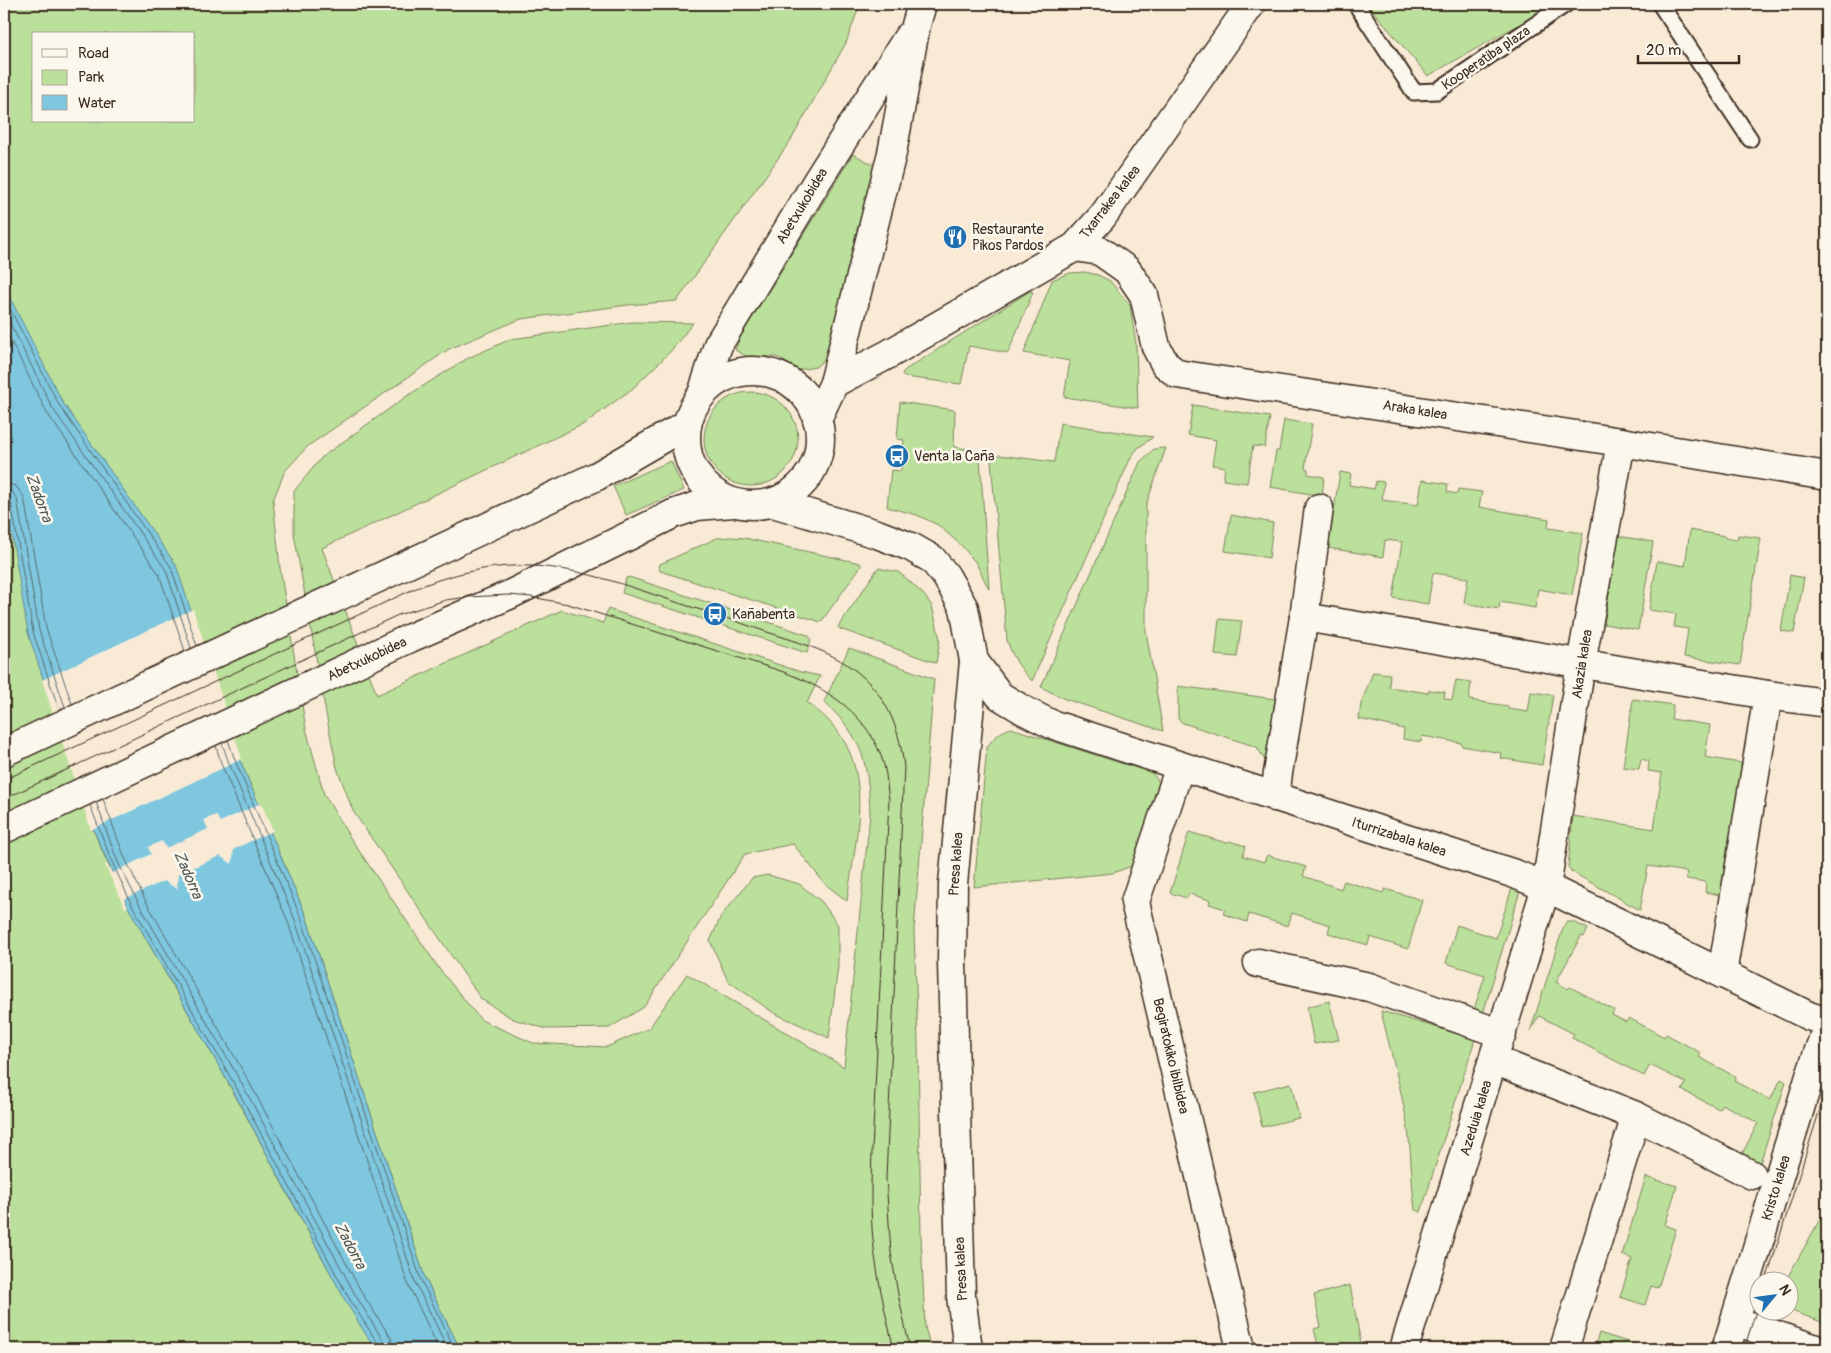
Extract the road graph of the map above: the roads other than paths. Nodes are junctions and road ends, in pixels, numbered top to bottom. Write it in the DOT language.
graph roads {
  1 [pos="1251,4"];
  2 [pos="1356,4"];
  3 [pos="1566,4"];
  4 [pos="1660,4"];
  5 [pos="919,14"];
  6 [pos="1750,139"];
  7 [pos="1075,247"];
  8 [pos="834,383"];
  9 [pos="702,394"];
  10 [pos="817,419"];
  11 [pos="687,424"];
  12 [pos="1621,442"];
  13 [pos="1827,476"];
  14 [pos="733,503"];
  15 [pos="773,503"];
  16 [pos="1319,508"];
  17 [pos="1304,617"];
  18 [pos="974,661"];
  19 [pos="1582,664"];
  20 [pos="1768,695"];
  21 [pos="1827,703"];
  22 [pos="4,752"];
  23 [pos="1180,766"];
  24 [pos="1275,797"];
  25 [pos="4,829"];
  26 [pos="1546,887"];
  27 [pos="1258,963"];
  28 [pos="1722,974"];
  29 [pos="1827,1022"];
  30 [pos="1827,1027"];
  31 [pos="1502,1034"];
  32 [pos="1494,1060"];
  33 [pos="1636,1116"];
  34 [pos="1752,1175"];
  35 [pos="1735,1322"];
  36 [pos="968,1349"];
  37 [pos="1241,1349"];
  38 [pos="1404,1349"];
  39 [pos="1564,1349"];
  40 [pos="1726,1349"];
  41 [pos="1816,1349"];
  1 -- 7 [label="street, Txarrakea kalea"];
  2 -- 3 [label="lane, Kooperatiba plaza"];
  4 -- 6 [label="lane"];
  5 -- 8 [label="street, Abetxukobidea"];
  5 -- 9 [label="street, Abetxukobidea"];
  7 -- 8 [label="street, Txarrakea kalea"];
  7 -- 12 [label="street, Araka kalea"];
  8 -- 10 [label="street, Abetxukobidea"];
  9 -- 10 [label="street"];
  9 -- 11 [label="street"];
  10 -- 15 [label="street"];
  11 -- 14 [label="street"];
  11 -- 22 [label="street"];
  12 -- 13 [label="street, Araka kalea"];
  12 -- 19 [label="street, Akazia kalea"];
  14 -- 15 [label="street"];
  14 -- 25 [label="street, Abetxukobidea"];
  15 -- 18 [label="street, Presa kalea"];
  16 -- 17 [label="street"];
  17 -- 19 [label="street"];
  17 -- 24 [label="street"];
  18 -- 23 [label="street, Iturrizabala kalea"];
  18 -- 36 [label="street, Presa kalea"];
  19 -- 20 [label="street"];
  19 -- 26 [label="street, Akazia kalea"];
  20 -- 21 [label="street"];
  20 -- 28 [label="street"];
  23 -- 24 [label="street, Iturrizabala kalea"];
  23 -- 37 [label="street, Begiratokiko ibilbidea"];
  24 -- 26 [label="street, Iturrizabala kalea"];
  26 -- 28 [label="street, Iturrizabala kalea"];
  26 -- 31 [label="street, Azeduia kalea"];
  27 -- 31 [label="street"];
  28 -- 29 [label="street, Iturrizabala kalea"];
  30 -- 35 [label="street, Kristo kalea"];
  31 -- 32 [label="street, Azeduia kalea"];
  32 -- 33 [label="street"];
  32 -- 38 [label="street, Azeduia kalea"];
  33 -- 34 [label="street"];
  33 -- 39 [label="street"];
  35 -- 40 [label="street, Kristo kalea"];
  35 -- 41 [label="street"];
}
